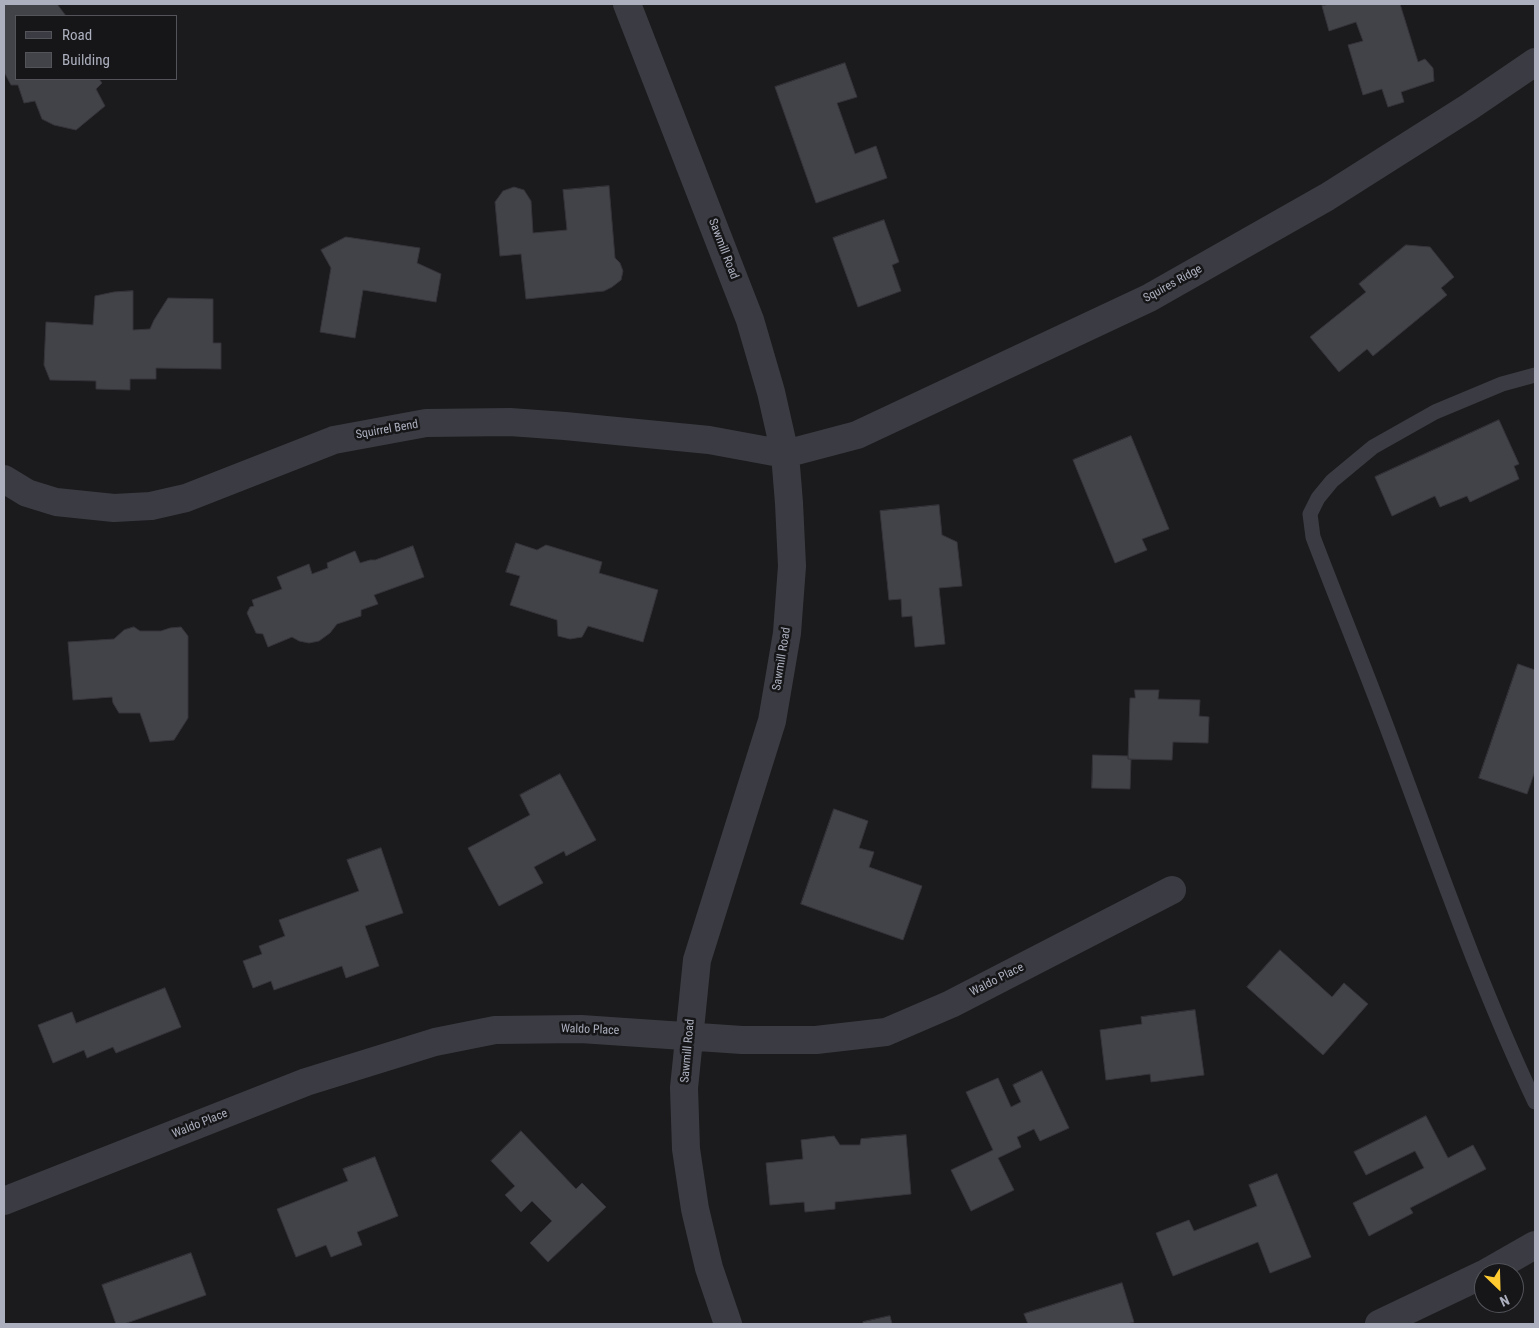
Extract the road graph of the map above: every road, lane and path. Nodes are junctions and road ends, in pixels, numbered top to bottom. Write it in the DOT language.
graph roads {
  1 [pos="628,4"];
  2 [pos="1535,62"];
  3 [pos="1535,375"];
  4 [pos="785,454"];
  5 [pos="4,479"];
  6 [pos="1172,890"];
  7 [pos="688,1035"];
  8 [pos="1535,1102"];
  9 [pos="4,1201"];
  10 [pos="1535,1245"];
  11 [pos="1503,1263"];
  12 [pos="1474,1278"];
  13 [pos="728,1324"];
  14 [pos="1379,1324"];
  1 -- 4 [label="street, Sawmill Road"];
  2 -- 4 [label="street, Squires Ridge"];
  3 -- 8 [label="lane"];
  4 -- 5 [label="street, Squirrel Bend"];
  4 -- 7 [label="street, Sawmill Road"];
  6 -- 7 [label="street, Waldo Place"];
  7 -- 9 [label="street, Waldo Place"];
  7 -- 13 [label="street, Sawmill Road"];
  10 -- 11 [label="street"];
  12 -- 14 [label="street"];
}
